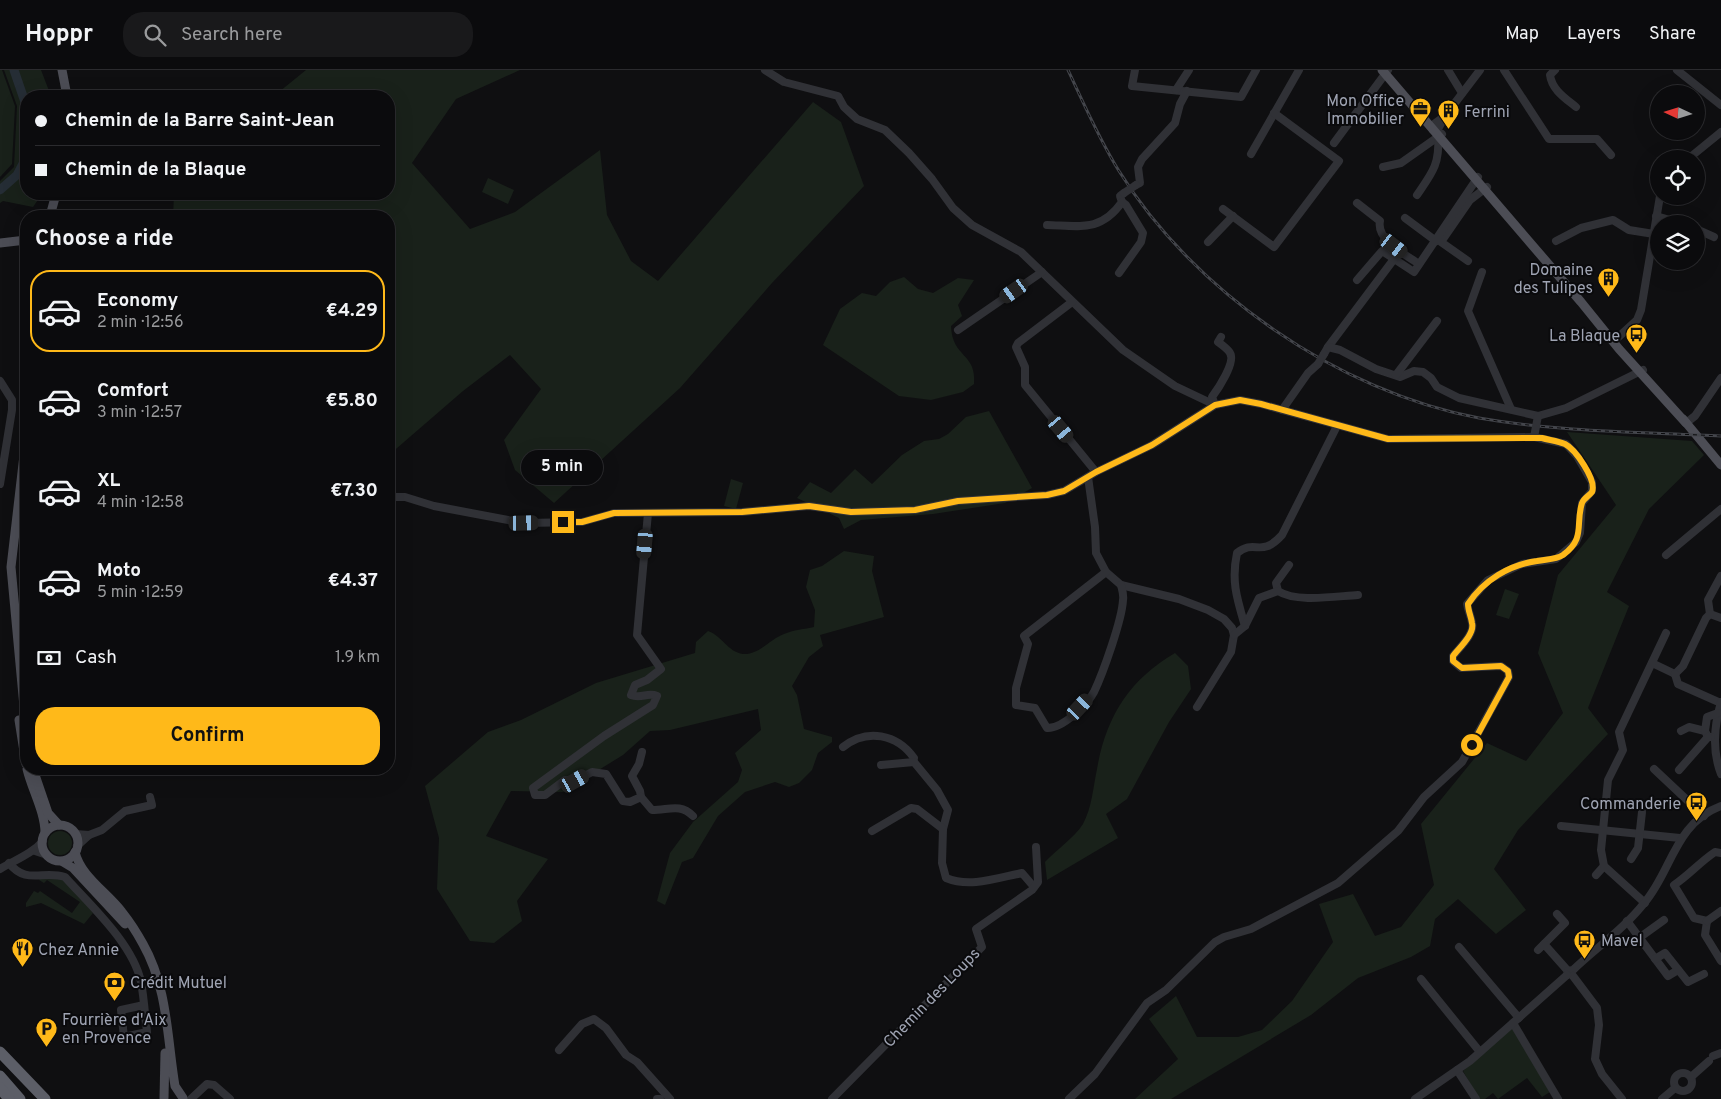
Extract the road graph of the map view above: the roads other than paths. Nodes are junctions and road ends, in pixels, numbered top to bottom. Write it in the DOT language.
graph roads {
  1 [pos="62,70"];
  2 [pos="765,70"];
  3 [pos="1135,70"];
  4 [pos="1188,70"];
  5 [pos="1256,70"];
  6 [pos="1299,70"];
  7 [pos="1448,70"];
  8 [pos="1480,70"];
  9 [pos="1504,70"];
  10 [pos="1555,70"];
  11 [pos="1677,70"];
  12 [pos="1385,71"];
  13 [pos="66,90"];
  14 [pos="1176,90"];
  15 [pos="1187,92"];
  16 [pos="1462,93"];
  17 [pos="1721,105"];
  18 [pos="1576,107"];
  19 [pos="1274,113"];
  20 [pos="1437,131"];
  21 [pos="1720,137"];
  22 [pos="1334,142"];
  23 [pos="1701,150"];
  24 [pos="1251,154"];
  25 [pos="1611,155"];
  26 [pos="1383,167"];
  27 [pos="1477,179"];
  28 [pos="1485,188"];
  29 [pos="1417,195"];
  30 [pos="1122,202"];
  31 [pos="1357,203"];
  32 [pos="1223,209"];
  33 [pos="1233,216"];
  34 [pos="1405,218"];
  35 [pos="1047,225"];
  36 [pos="1705,232"];
  37 [pos="1650,233"];
  38 [pos="1714,236"];
  39 [pos="20,241"];
  40 [pos="1436,241"];
  41 [pos="1556,241"];
  42 [pos="4,242"];
  43 [pos="1208,242"];
  44 [pos="20,246"];
  45 [pos="1650,257"];
  46 [pos="1394,259"];
  47 [pos="1468,261"];
  48 [pos="1419,264"];
  49 [pos="1042,272"];
  50 [pos="1482,272"];
  51 [pos="1119,273"];
  52 [pos="1358,280"];
  53 [pos="1072,302"];
  54 [pos="1437,321"];
  55 [pos="958,330"];
  56 [pos="1221,337"];
  57 [pos="1615,340"];
  58 [pos="1326,351"];
  59 [pos="1641,371"];
  60 [pos="1396,375"];
  61 [pos="1721,378"];
  62 [pos="0,381"];
  63 [pos="1215,405"];
  64 [pos="1282,410"];
  65 [pos="1511,410"];
  66 [pos="1538,416"];
  67 [pos="1686,423"];
  68 [pos="1337,426"];
  69 [pos="1534,437"];
  70 [pos="1721,464"];
  71 [pos="1096,472"];
  72 [pos="1088,477"];
  73 [pos="0,484"];
  74 [pos="20,486"];
  75 [pos="19,494"];
  76 [pos="395,497"];
  77 [pos="1721,510"];
  78 [pos="648,512"];
  79 [pos="1666,555"];
  80 [pos="1288,565"];
  81 [pos="1106,572"];
  82 [pos="1721,576"];
  83 [pos="1121,584"];
  84 [pos="1278,591"];
  85 [pos="1358,595"];
  86 [pos="1710,614"];
  87 [pos="1721,618"];
  88 [pos="1245,626"];
  89 [pos="1666,633"];
  90 [pos="1234,636"];
  91 [pos="20,662"];
  92 [pos="1652,663"];
  93 [pos="1675,674"];
  94 [pos="1721,703"];
  95 [pos="1198,707"];
  96 [pos="1718,713"];
  97 [pos="20,722"];
  98 [pos="1682,731"];
  99 [pos="1709,735"];
  100 [pos="843,747"];
  101 [pos="642,752"];
  102 [pos="914,762"];
  103 [pos="881,765"];
  104 [pos="1654,769"];
  105 [pos="1680,770"];
  106 [pos="1721,774"];
  107 [pos="29,775"];
  108 [pos="35,775"];
  109 [pos="150,797"];
  110 [pos="641,797"];
  111 [pos="1720,804"];
  112 [pos="1642,812"];
  113 [pos="693,816"];
  114 [pos="1704,816"];
  115 [pos="59,825"];
  116 [pos="1561,826"];
  117 [pos="943,830"];
  118 [pos="1603,830"];
  119 [pos="872,831"];
  120 [pos="1640,832"];
  121 [pos="75,834"];
  122 [pos="89,835"];
  123 [pos="44,837"];
  124 [pos="1680,838"];
  125 [pos="1036,847"];
  126 [pos="35,851"];
  127 [pos="75,851"];
  128 [pos="1721,853"];
  129 [pos="47,855"];
  130 [pos="1631,859"];
  131 [pos="63,862"];
  132 [pos="9,863"];
  133 [pos="1604,866"];
  134 [pos="0,869"];
  135 [pos="1596,875"];
  136 [pos="1034,887"];
  137 [pos="1645,903"];
  138 [pos="1721,911"];
  139 [pos="1557,914"];
  140 [pos="1664,920"];
  141 [pos="1627,921"];
  142 [pos="1707,921"];
  143 [pos="1639,938"];
  144 [pos="1544,944"];
  145 [pos="1459,947"];
  146 [pos="1538,950"];
  147 [pos="1655,959"];
  148 [pos="1721,961"];
  149 [pos="1678,970"];
  150 [pos="1570,973"];
  151 [pos="1704,974"];
  152 [pos="1421,979"];
  153 [pos="144,1005"];
  154 [pos="1516,1020"];
  155 [pos="559,1050"];
  156 [pos="0,1052"];
  157 [pos="1480,1052"];
  158 [pos="0,1057"];
  159 [pos="1714,1057"];
  160 [pos="1457,1070"];
  161 [pos="0,1076"];
  162 [pos="1691,1077"];
  163 [pos="0,1088"];
  164 [pos="1675,1088"];
  165 [pos="163,1098"];
  166 [pos="9,1099"];
  167 [pos="20,1099"];
  168 [pos="37,1099"];
  169 [pos="45,1099"];
  170 [pos="186,1099"];
  171 [pos="230,1099"];
  172 [pos="670,1099"];
  173 [pos="832,1099"];
  174 [pos="1069,1099"];
  175 [pos="1414,1099"];
  176 [pos="1476,1099"];
  177 [pos="1558,1099"];
  178 [pos="1622,1099"];
  179 [pos="1662,1099"];
  1 -- 13 [label="main road"];
  2 -- 49 [label="street"];
  3 -- 14 [label="street"];
  4 -- 14 [label="street"];
  5 -- 15 [label="street"];
  6 -- 19 [label="street"];
  7 -- 16 [label="street"];
  8 -- 16 [label="street"];
  9 -- 25 [label="street"];
  10 -- 18 [label="street"];
  11 -- 17 [label="street"];
  12 -- 20 [label="main road"];
  12 -- 22 [label="street"];
  14 -- 15 [label="street"];
  15 -- 30 [label="street, bridge"];
  16 -- 20 [label="street"];
  19 -- 24 [label="street"];
  19 -- 33 [label="street"];
  20 -- 26 [label="street"];
  20 -- 27 [label="main road"];
  20 -- 29 [label="street"];
  21 -- 23 [label="street"];
  27 -- 28 [label="main road"];
  27 -- 40 [label="street"];
  28 -- 47 [label="street"];
  28 -- 57 [label="main road"];
  30 -- 35 [label="street"];
  30 -- 51 [label="street"];
  31 -- 48 [label="street"];
  32 -- 33 [label="street"];
  33 -- 43 [label="street"];
  34 -- 40 [label="street"];
  36 -- 38 [label="street"];
  37 -- 41 [label="street"];
  39 -- 42 [label="main road"];
  40 -- 48 [label="street"];
  42 -- 44 [label="main road"];
  45 -- 57 [label="street"];
  46 -- 48 [label="street"];
  46 -- 52 [label="street"];
  46 -- 58 [label="street"];
  49 -- 53 [label="street"];
  49 -- 55 [label="street"];
  50 -- 65 [label="street"];
  53 -- 63 [label="street"];
  53 -- 71 [label="street"];
  54 -- 60 [label="street"];
  56 -- 63 [label="street"];
  57 -- 59 [label="main road"];
  58 -- 60 [label="street"];
  58 -- 64 [label="street, bridge"];
  59 -- 66 [label="street"];
  59 -- 67 [label="main road"];
  60 -- 65 [label="street"];
  61 -- 67 [label="street"];
  62 -- 73 [label="street"];
  63 -- 64 [label="street"];
  63 -- 71 [label="street"];
  64 -- 68 [label="street"];
  65 -- 66 [label="street"];
  66 -- 69 [label="street, bridge"];
  67 -- 70 [label="main road"];
  68 -- 69 [label="street"];
  68 -- 88 [label="street"];
  69 -- 174 [label="street"];
  71 -- 72 [label="street"];
  72 -- 78 [label="street"];
  72 -- 81 [label="street"];
  74 -- 75 [label="main road"];
  75 -- 91 [label="main road"];
  75 -- 97 [label="main road"];
  76 -- 78 [label="street"];
  77 -- 79 [label="street"];
  78 -- 110 [label="street"];
  80 -- 84 [label="street"];
  81 -- 83 [label="street"];
  81 -- 83 [label="street"];
  82 -- 86 [label="street"];
  83 -- 90 [label="street"];
  84 -- 85 [label="street"];
  84 -- 88 [label="street"];
  86 -- 87 [label="street"];
  86 -- 93 [label="street"];
  88 -- 90 [label="street"];
  89 -- 92 [label="street"];
  90 -- 95 [label="street"];
  92 -- 93 [label="street"];
  92 -- 118 [label="street"];
  93 -- 94 [label="street"];
  94 -- 96 [label="street"];
  96 -- 99 [label="street"];
  96 -- 99 [label="street"];
  98 -- 99 [label="street"];
  99 -- 105 [label="street"];
  99 -- 106 [label="street"];
  100 -- 102 [label="street"];
  101 -- 110 [label="street"];
  102 -- 103 [label="street"];
  102 -- 117 [label="street"];
  104 -- 114 [label="street"];
  107 -- 123 [label="main road"];
  108 -- 115 [label="main road"];
  109 -- 122 [label="street"];
  110 -- 113 [label="street"];
  111 -- 114 [label="street"];
  112 -- 120 [label="street"];
  114 -- 124 [label="street"];
  115 -- 121 [label="main road"];
  115 -- 123 [label="main road"];
  116 -- 118 [label="street"];
  117 -- 119 [label="street"];
  117 -- 136 [label="street"];
  118 -- 120 [label="street"];
  118 -- 133 [label="street"];
  120 -- 124 [label="street"];
  120 -- 130 [label="street"];
  121 -- 122 [label="street"];
  121 -- 127 [label="main road"];
  122 -- 127 [label="street"];
  123 -- 126 [label="street"];
  123 -- 129 [label="main road"];
  124 -- 137 [label="street"];
  125 -- 136 [label="street"];
  126 -- 129 [label="street"];
  126 -- 132 [label="street"];
  127 -- 131 [label="main road"];
  127 -- 170 [label="main road"];
  128 -- 142 [label="street"];
  129 -- 131 [label="main road"];
  131 -- 165 [label="main road"];
  132 -- 134 [label="street"];
  132 -- 153 [label="street"];
  133 -- 135 [label="street"];
  133 -- 137 [label="street"];
  136 -- 173 [label="street, Chemin des Loups"];
  137 -- 141 [label="street"];
  138 -- 142 [label="street"];
  139 -- 144 [label="street"];
  140 -- 143 [label="street"];
  141 -- 143 [label="street"];
  141 -- 150 [label="street"];
  142 -- 148 [label="street"];
  143 -- 147 [label="street"];
  144 -- 146 [label="street"];
  144 -- 150 [label="street"];
  145 -- 154 [label="street"];
  147 -- 149 [label="street"];
  147 -- 149 [label="street"];
  149 -- 151 [label="street"];
  150 -- 154 [label="street"];
  150 -- 178 [label="street"];
  152 -- 157 [label="street"];
  153 -- 153 [label="street"];
  154 -- 157 [label="street"];
  154 -- 177 [label="street"];
  155 -- 172 [label="street"];
  156 -- 169 [label="highway"];
  157 -- 160 [label="street"];
  158 -- 168 [label="highway"];
  159 -- 162 [label="street"];
  160 -- 175 [label="street"];
  160 -- 176 [label="street"];
  161 -- 167 [label="highway"];
  162 -- 164 [label="street"];
  162 -- 164 [label="street"];
  163 -- 166 [label="highway"];
  164 -- 179 [label="street"];
  165 -- 170 [label="main road"];
  170 -- 171 [label="street"];
}
